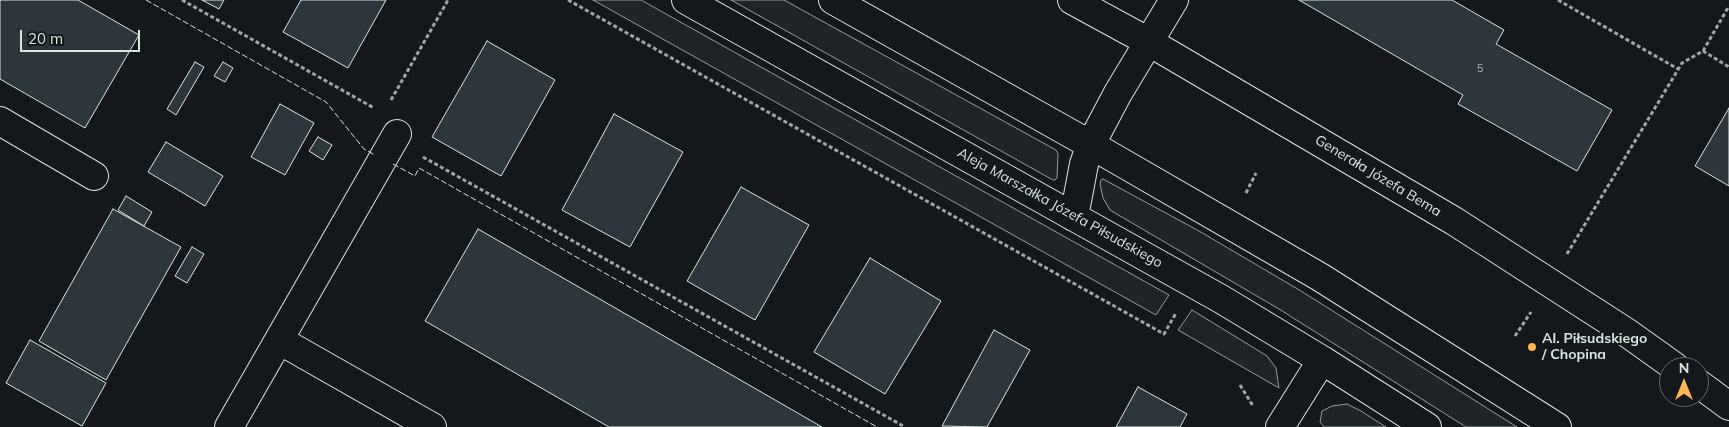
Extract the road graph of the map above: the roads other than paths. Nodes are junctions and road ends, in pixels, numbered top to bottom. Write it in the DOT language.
graph roads {
  1 [pos="686,0"];
  2 [pos="833,0"];
  3 [pos="1072,0"];
  4 [pos="1174,0"];
  5 [pos="1149,42"];
  6 [pos="0,121"];
  7 [pos="390,124"];
  8 [pos="1090,144"];
  9 [pos="94,176"];
  10 [pos="1074,216"];
  11 [pos="279,340"];
  12 [pos="1661,357"];
  13 [pos="1322,360"];
  14 [pos="1709,391"];
  15 [pos="1729,406"];
  16 [pos="1290,424"];
  17 [pos="229,427"];
  18 [pos="432,427"];
  19 [pos="1427,427"];
  20 [pos="1557,427"];
  1 -- 10 [label="street, Aleja Marszałka Józefa Piłsudskiego"];
  2 -- 8 [label="street"];
  3 -- 5 [label="street, Generała Józefa Bema"];
  4 -- 5 [label="street"];
  5 -- 8 [label="street"];
  5 -- 12 [label="street, Generała Józefa Bema"];
  6 -- 9 [label="street"];
  7 -- 11 [label="street"];
  8 -- 10 [label="street"];
  8 -- 20 [label="street"];
  10 -- 13 [label="street, Aleja Marszałka Józefa Piłsudskiego"];
  11 -- 17 [label="street"];
  11 -- 18 [label="street"];
  13 -- 16 [label="street"];
  13 -- 19 [label="street, Aleja Marszałka Józefa Piłsudskiego"];
  14 -- 15 [label="street"];
}
